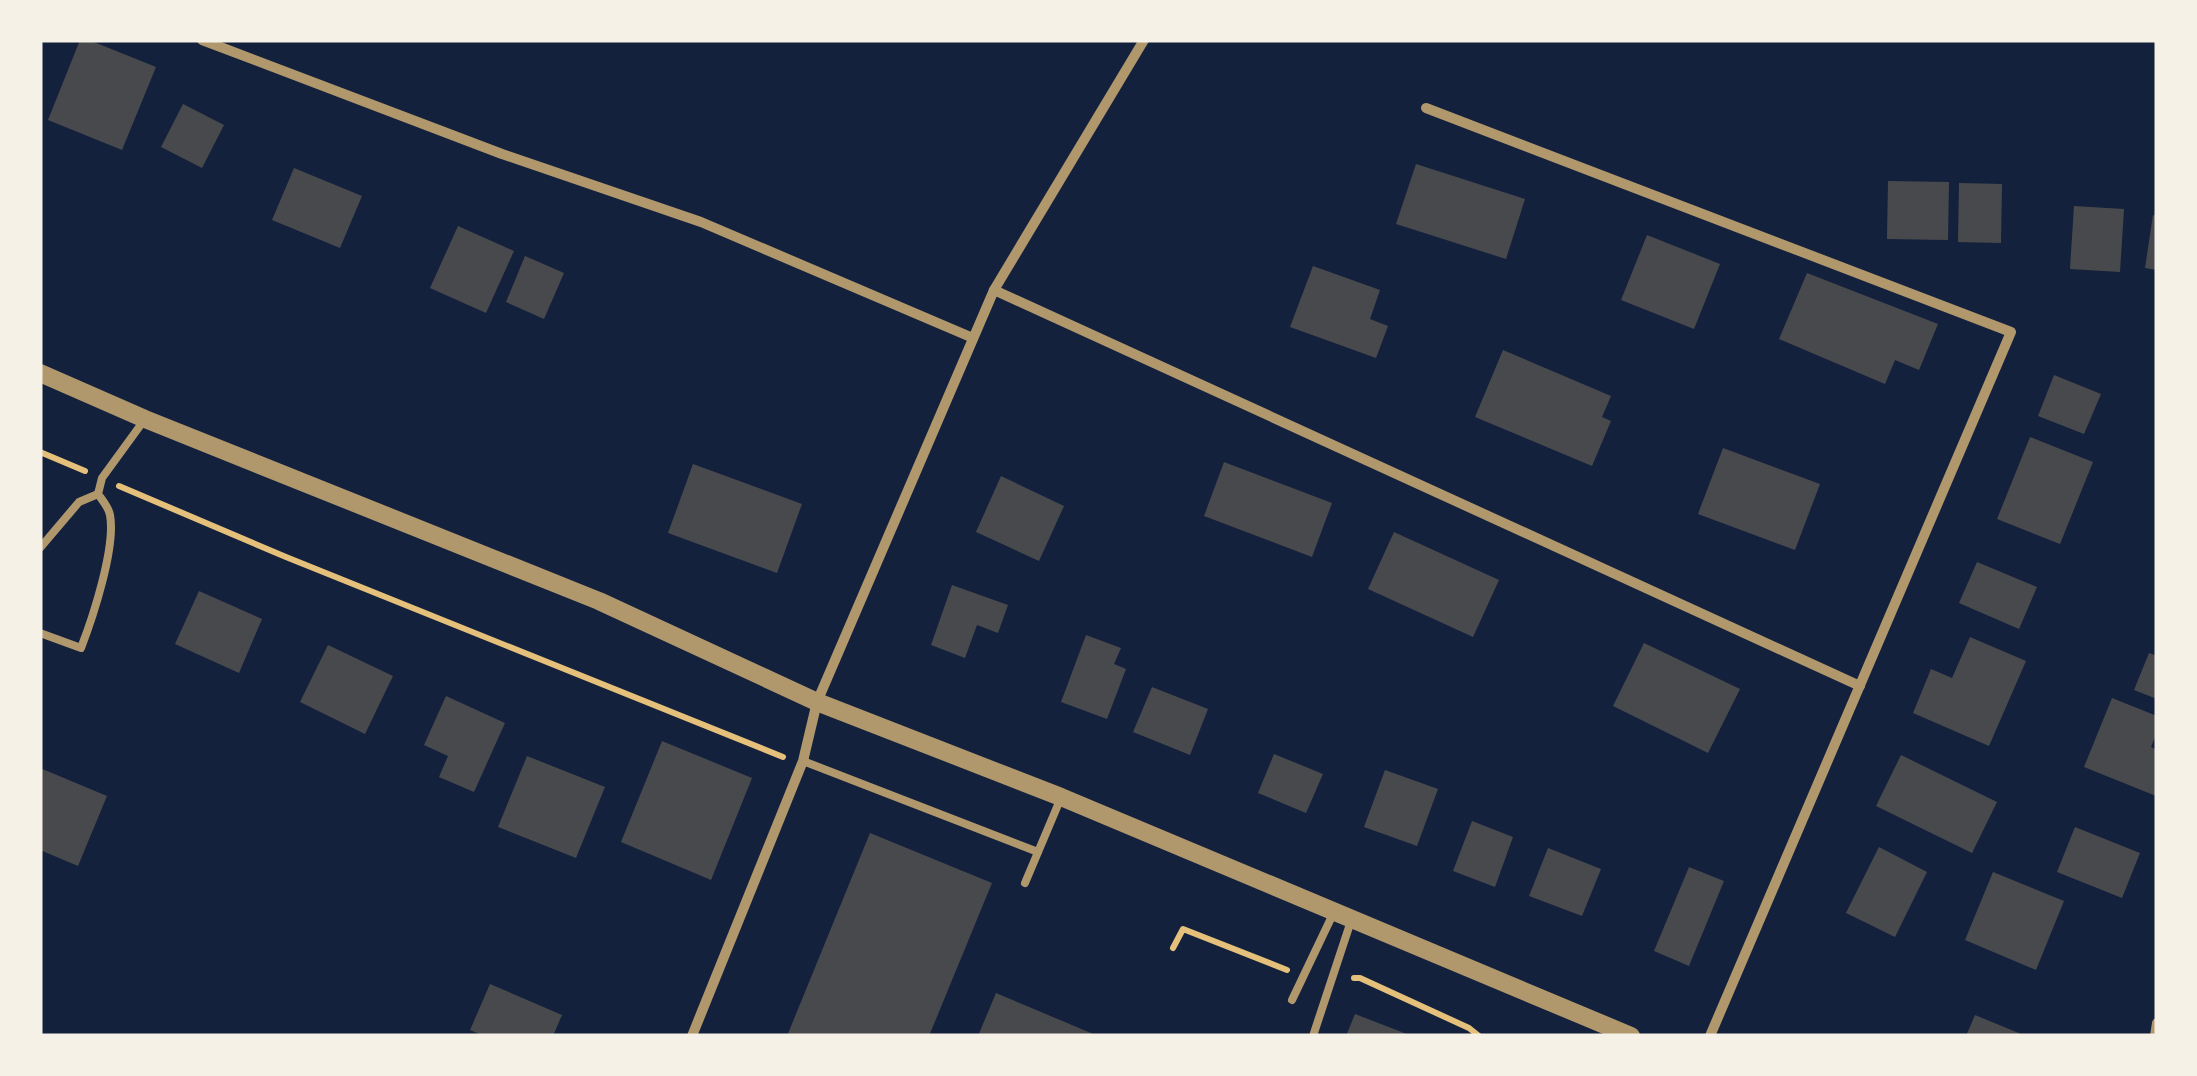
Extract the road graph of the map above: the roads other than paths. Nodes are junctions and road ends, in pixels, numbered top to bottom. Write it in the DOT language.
graph roads {
  1 [pos="202,40"];
  2 [pos="1144,40"];
  3 [pos="1426,108"];
  4 [pos="994,290"];
  5 [pos="973,338"];
  6 [pos="40,374"];
  7 [pos="145,419"];
  8 [pos="98,494"];
  9 [pos="40,548"];
  10 [pos="40,633"];
  11 [pos="1860,686"];
  12 [pos="817,702"];
  13 [pos="803,761"];
  14 [pos="1061,796"];
  15 [pos="1038,852"];
  16 [pos="1025,883"];
  17 [pos="1343,915"];
  18 [pos="1292,1000"];
  19 [pos="2157,1023"];
  20 [pos="692,1036"];
  21 [pos="1313,1036"];
  22 [pos="1630,1036"];
  23 [pos="1710,1036"];
  24 [pos="2155,1036"];
  1 -- 5 [label="street"];
  2 -- 4 [label="street"];
  3 -- 11 [label="street"];
  4 -- 5 [label="street"];
  4 -- 11 [label="street"];
  5 -- 12 [label="street"];
  6 -- 7 [label="street"];
  7 -- 8 [label="lane"];
  7 -- 12 [label="street"];
  8 -- 9 [label="lane"];
  8 -- 10 [label="lane"];
  11 -- 23 [label="street"];
  12 -- 13 [label="street"];
  12 -- 14 [label="street"];
  13 -- 15 [label="lane"];
  13 -- 20 [label="street"];
  14 -- 15 [label="lane"];
  14 -- 17 [label="street"];
  15 -- 16 [label="lane"];
  17 -- 18 [label="lane"];
  17 -- 21 [label="lane"];
  17 -- 22 [label="street"];
  19 -- 24 [label="street"];
}
